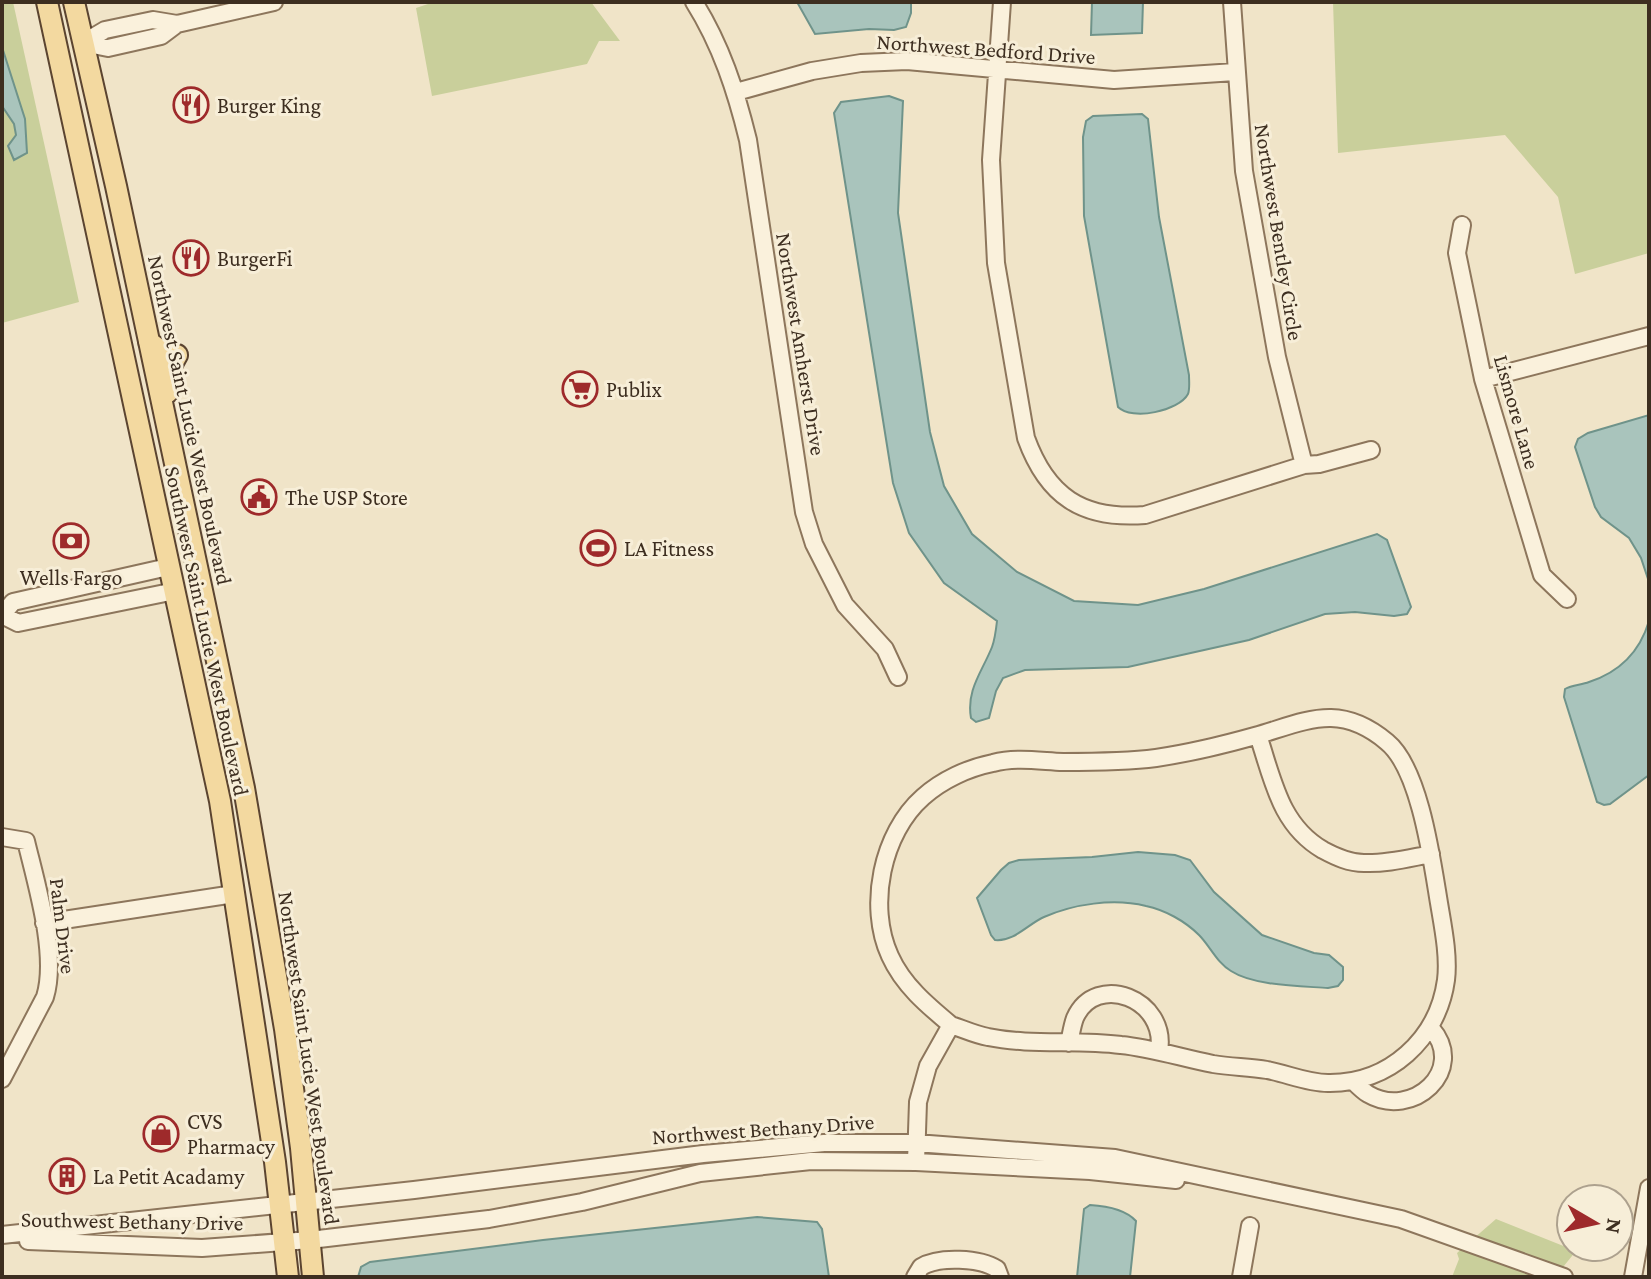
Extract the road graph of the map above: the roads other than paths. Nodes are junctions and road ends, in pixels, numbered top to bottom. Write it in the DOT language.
graph roads {
  1 [pos="47,2"];
  2 [pos="57,2"];
  3 [pos="74,2"];
  4 [pos="274,2"];
  5 [pos="694,2"];
  6 [pos="1002,2"];
  7 [pos="1232,2"];
  8 [pos="83,43"];
  9 [pos="997,69"];
  10 [pos="1235,72"];
  11 [pos="736,92"];
  12 [pos="1462,225"];
  13 [pos="1649,336"];
  14 [pos="1483,379"];
  15 [pos="137,421"];
  16 [pos="1371,450"];
  17 [pos="1304,465"];
  18 [pos="168,567"];
  19 [pos="199,575"];
  20 [pos="119,578"];
  21 [pos="175,591"];
  22 [pos="48,594"];
  23 [pos="1567,599"];
  24 [pos="124,601"];
  25 [pos="2,615"];
  26 [pos="52,616"];
  27 [pos="215,654"];
  28 [pos="898,677"];
  29 [pos="1258,735"];
  30 [pos="209,748"];
  31 [pos="2,837"];
  32 [pos="1431,854"];
  33 [pos="234,894"];
  34 [pos="263,898"];
  35 [pos="44,923"];
  36 [pos="276,976"];
  37 [pos="951,1025"];
  38 [pos="1431,1028"];
  39 [pos="1069,1043"];
  40 [pos="1159,1051"];
  41 [pos="2,1079"];
  42 [pos="1354,1082"];
  43 [pos="916,1143"];
  44 [pos="916,1162"];
  45 [pos="1649,1188"];
  46 [pos="1270,1192"];
  47 [pos="306,1201"];
  48 [pos="280,1205"];
  49 [pos="1250,1226"];
  50 [pos="2,1235"];
  51 [pos="310,1240"];
  52 [pos="2,1241"];
  53 [pos="285,1242"];
  54 [pos="288,1277"];
  55 [pos="313,1277"];
  56 [pos="915,1277"];
  57 [pos="1000,1277"];
  58 [pos="1241,1277"];
  59 [pos="1564,1277"];
  60 [pos="1633,1277"];
  1 -- 15 [label="main road, Southwest Saint Lucie West Boulevard"];
  2 -- 8 [label="main road"];
  3 -- 8 [label="main road, Northwest Saint Lucie West Boulevard"];
  4 -- 8 [label="street"];
  5 -- 11 [label="street, Northwest Amherst Drive"];
  6 -- 9 [label="street"];
  7 -- 10 [label="street, Northwest Bentley Circle"];
  8 -- 19 [label="main road, Northwest Saint Lucie West Boulevard"];
  9 -- 10 [label="street, Northwest Bedford Drive"];
  9 -- 11 [label="street, Northwest Bedford Drive"];
  9 -- 17 [label="street"];
  10 -- 17 [label="street, Northwest Bentley Circle"];
  11 -- 28 [label="street, Northwest Amherst Drive"];
  12 -- 14 [label="street, Lismore Lane"];
  13 -- 14 [label="street"];
  14 -- 23 [label="street, Lismore Lane"];
  15 -- 18 [label="main road, Southwest Saint Lucie West Boulevard"];
  15 -- 19 [label="main road"];
  16 -- 17 [label="street"];
  18 -- 20 [label="street"];
  18 -- 21 [label="main road, Southwest Saint Lucie West Boulevard"];
  18 -- 27 [label="main road"];
  19 -- 27 [label="main road, Northwest Saint Lucie West Boulevard"];
  20 -- 22 [label="street"];
  20 -- 24 [label="street"];
  21 -- 24 [label="street"];
  21 -- 30 [label="main road, Southwest Saint Lucie West Boulevard"];
  22 -- 25 [label="street"];
  22 -- 26 [label="street"];
  24 -- 26 [label="street"];
  25 -- 26 [label="street"];
  27 -- 34 [label="main road, Northwest Saint Lucie West Boulevard"];
  29 -- 32 [label="street"];
  29 -- 32 [label="street"];
  29 -- 37 [label="street"];
  30 -- 33 [label="main road, Southwest Saint Lucie West Boulevard"];
  30 -- 34 [label="main road"];
  31 -- 35 [label="street, Palm Drive"];
  32 -- 38 [label="street"];
  33 -- 35 [label="street"];
  33 -- 36 [label="main road"];
  33 -- 48 [label="main road, Southwest Saint Lucie West Boulevard"];
  34 -- 36 [label="main road, Northwest Saint Lucie West Boulevard"];
  35 -- 41 [label="street, Palm Drive"];
  36 -- 47 [label="main road, Northwest Saint Lucie West Boulevard"];
  37 -- 39 [label="street"];
  37 -- 43 [label="street"];
  38 -- 42 [label="street"];
  38 -- 42 [label="street"];
  39 -- 40 [label="street"];
  39 -- 40 [label="street"];
  40 -- 42 [label="street"];
  43 -- 44 [label="street"];
  43 -- 46 [label="street, Northwest Bethany Drive"];
  43 -- 47 [label="street, Northwest Bethany Drive"];
  44 -- 46 [label="street, Northwest Bethany Drive"];
  44 -- 51 [label="street, Northwest Bethany Drive"];
  45 -- 60 [label="street"];
  46 -- 59 [label="street, Northwest Bethany Drive"];
  47 -- 48 [label="street, Southwest Bethany Drive"];
  47 -- 51 [label="main road, Northwest Saint Lucie West Boulevard"];
  48 -- 50 [label="street, Southwest Bethany Drive"];
  48 -- 53 [label="main road, Southwest Saint Lucie West Boulevard"];
  49 -- 58 [label="street"];
  51 -- 53 [label="street, Southwest Bethany Drive"];
  51 -- 55 [label="main road, Northwest Saint Lucie West Boulevard"];
  52 -- 53 [label="street, Southwest Bethany Drive"];
  53 -- 54 [label="main road, Southwest Saint Lucie West Boulevard"];
  56 -- 57 [label="street"];
}
